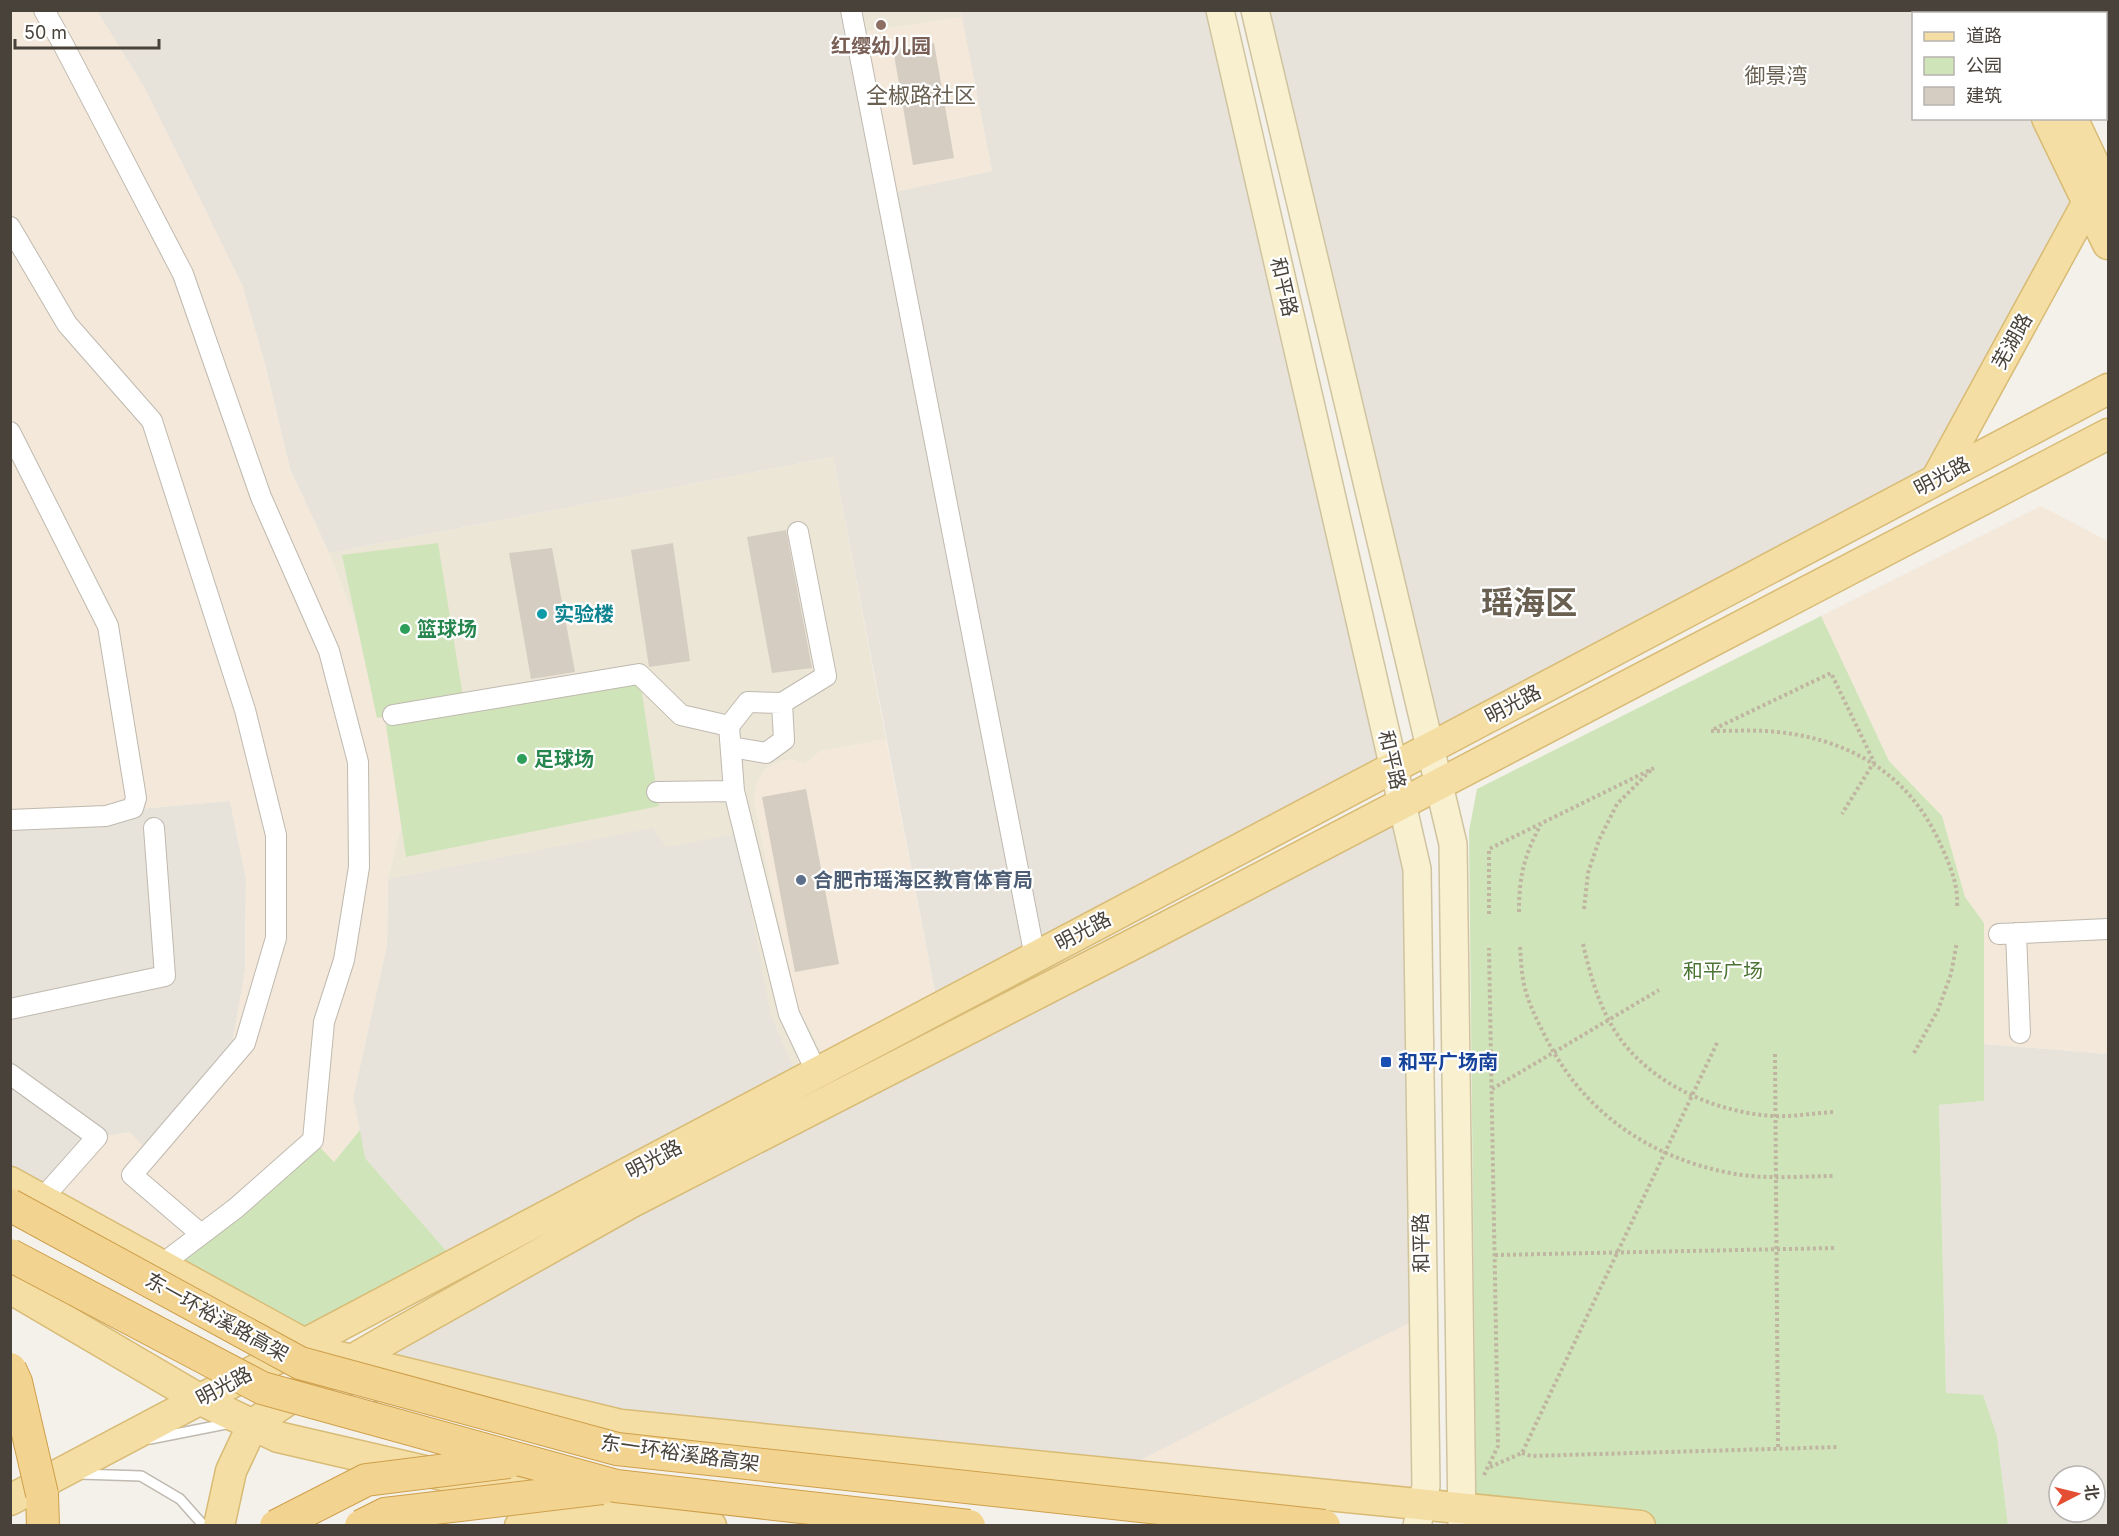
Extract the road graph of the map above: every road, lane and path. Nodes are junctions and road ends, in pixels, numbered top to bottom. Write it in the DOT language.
graph roads {
  1 [pos="44,10"];
  2 [pos="851,10"];
  3 [pos="1220,10"];
  4 [pos="1254,10"];
  5 [pos="2048,120"];
  6 [pos="2073,120"];
  7 [pos="2098,198"];
  8 [pos="10,227"];
  9 [pos="2109,244"];
  10 [pos="2109,389"];
  11 [pos="10,432"];
  12 [pos="2109,435"];
  13 [pos="1936,480"];
  14 [pos="798,532"];
  15 [pos="783,703"];
  16 [pos="393,715"];
  17 [pos="729,726"];
  18 [pos="731,747"];
  19 [pos="1430,748"];
  20 [pos="1874,762"];
  21 [pos="1394,767"];
  22 [pos="1438,784"];
  23 [pos="657,792"];
  24 [pos="734,792"];
  25 [pos="1402,803"];
  26 [pos="1842,814"];
  27 [pos="10,820"];
  28 [pos="1541,823"];
  29 [pos="154,828"];
  30 [pos="1957,906"];
  31 [pos="1584,909"];
  32 [pos="1519,912"];
  33 [pos="1489,914"];
  34 [pos="2109,929"];
  35 [pos="1957,942"];
  36 [pos="1583,944"];
  37 [pos="1520,947"];
  38 [pos="1489,948"];
  39 [pos="1035,957"];
  40 [pos="1659,990"];
  41 [pos="10,1009"];
  42 [pos="1610,1020"];
  43 [pos="2019,1033"];
  44 [pos="1718,1041"];
  45 [pos="1553,1053"];
  46 [pos="1914,1053"];
  47 [pos="1775,1054"];
  48 [pos="817,1073"];
  49 [pos="10,1074"];
  50 [pos="1492,1089"];
  51 [pos="1692,1096"];
  52 [pos="1834,1112"];
  53 [pos="1776,1116"];
  54 [pos="1665,1153"];
  55 [pos="1835,1176"];
  56 [pos="1776,1177"];
  57 [pos="10,1182"];
  58 [pos="41,1200"];
  59 [pos="10,1205"];
  60 [pos="201,1234"];
  61 [pos="1836,1248"];
  62 [pos="10,1255"];
  63 [pos="1495,1255"];
  64 [pos="161,1265"];
  65 [pos="10,1288"];
  66 [pos="304,1344"];
  67 [pos="351,1360"];
  68 [pos="10,1369"];
  69 [pos="446,1383"];
  70 [pos="199,1399"];
  71 [pos="297,1411"];
  72 [pos="261,1419"];
  73 [pos="111,1446"];
  74 [pos="1839,1447"];
  75 [pos="1778,1448"];
  76 [pos="617,1449"];
  77 [pos="1522,1453"];
  78 [pos="1489,1467"];
  79 [pos="58,1473"];
  80 [pos="1482,1477"];
  81 [pos="10,1500"];
  82 [pos="613,1500"];
  83 [pos="1419,1515"];
  84 [pos="1462,1517"];
  85 [pos="43,1526"];
  86 [pos="204,1526"];
  87 [pos="219,1526"];
  88 [pos="276,1526"];
  89 [pos="361,1526"];
  90 [pos="520,1526"];
  91 [pos="711,1526"];
  92 [pos="969,1526"];
  93 [pos="1324,1526"];
  94 [pos="1640,1526"];
  1 -- 60 [label="street"];
  2 -- 39 [label="street"];
  3 -- 21 [label="main road, 和平路"];
  4 -- 19 [label="main road, 和平路"];
  5 -- 7 [label="main road"];
  6 -- 7 [label="main road"];
  7 -- 9 [label="main road"];
  7 -- 13 [label="main road, 芜湖路"];
  8 -- 60 [label="street"];
  10 -- 13 [label="main road, 明光路"];
  11 -- 27 [label="street"];
  12 -- 22 [label="main road, 明光路"];
  13 -- 19 [label="main road, 明光路"];
  14 -- 15 [label="street"];
  15 -- 17 [label="street"];
  15 -- 18 [label="street"];
  16 -- 17 [label="street"];
  17 -- 18 [label="street"];
  18 -- 24 [label="street"];
  19 -- 21 [label="main road, 明光路"];
  19 -- 22 [label="main road, 和平路"];
  20 -- 20 [label="path"];
  20 -- 26 [label="path"];
  20 -- 30 [label="path"];
  21 -- 25 [label="main road, 和平路"];
  21 -- 39 [label="main road, 明光路"];
  22 -- 25 [label="main road, 明光路"];
  22 -- 84 [label="main road, 和平路"];
  23 -- 24 [label="street"];
  24 -- 48 [label="street"];
  25 -- 67 [label="main road, 明光路"];
  25 -- 83 [label="main road, 和平路"];
  28 -- 31 [label="path"];
  28 -- 32 [label="path"];
  28 -- 33 [label="path"];
  29 -- 41 [label="street"];
  34 -- 43 [label="street"];
  35 -- 46 [label="path"];
  36 -- 42 [label="path"];
  37 -- 45 [label="path"];
  38 -- 50 [label="path"];
  39 -- 48 [label="main road, 明光路"];
  40 -- 42 [label="path"];
  42 -- 45 [label="path"];
  42 -- 51 [label="path"];
  44 -- 51 [label="path"];
  45 -- 50 [label="path"];
  45 -- 54 [label="path"];
  47 -- 53 [label="path"];
  48 -- 66 [label="main road, 明光路"];
  49 -- 58 [label="street"];
  50 -- 63 [label="path"];
  51 -- 53 [label="path"];
  51 -- 54 [label="path"];
  52 -- 53 [label="path"];
  53 -- 56 [label="path"];
  54 -- 56 [label="path"];
  54 -- 77 [label="path"];
  55 -- 56 [label="path"];
  56 -- 75 [label="path"];
  57 -- 58 [label="main road"];
  58 -- 64 [label="main road"];
  59 -- 76 [label="highway, 东一环裕溪路高架, bridge"];
  60 -- 64 [label="street"];
  61 -- 63 [label="path"];
  62 -- 82 [label="highway, 东一环裕溪路高架, bridge"];
  63 -- 78 [label="path"];
  64 -- 66 [label="main road"];
  65 -- 70 [label="main road"];
  66 -- 67 [label="main road"];
  66 -- 70 [label="main road, 明光路"];
  67 -- 69 [label="main road"];
  67 -- 72 [label="main road, 明光路"];
  68 -- 85 [label="highway, bridge"];
  69 -- 71 [label="lane"];
  69 -- 83 [label="main road"];
  70 -- 72 [label="main road"];
  70 -- 73 [label="main road, 明光路"];
  72 -- 73 [label="lane"];
  72 -- 82 [label="main road"];
  72 -- 87 [label="main road, 明光路"];
  73 -- 79 [label="main road, 明光路"];
  74 -- 75 [label="path"];
  75 -- 77 [label="path"];
  76 -- 88 [label="highway, bridge"];
  76 -- 93 [label="highway, 东一环裕溪路高架, bridge"];
  77 -- 78 [label="path"];
  78 -- 80 [label="path"];
  79 -- 81 [label="main road, 明光路"];
  79 -- 86 [label="lane"];
  82 -- 89 [label="highway, bridge"];
  82 -- 90 [label="main road"];
  82 -- 91 [label="main road"];
  82 -- 92 [label="highway, 东一环裕溪路高架, bridge"];
  83 -- 84 [label="main road"];
  84 -- 94 [label="main road"];
}
